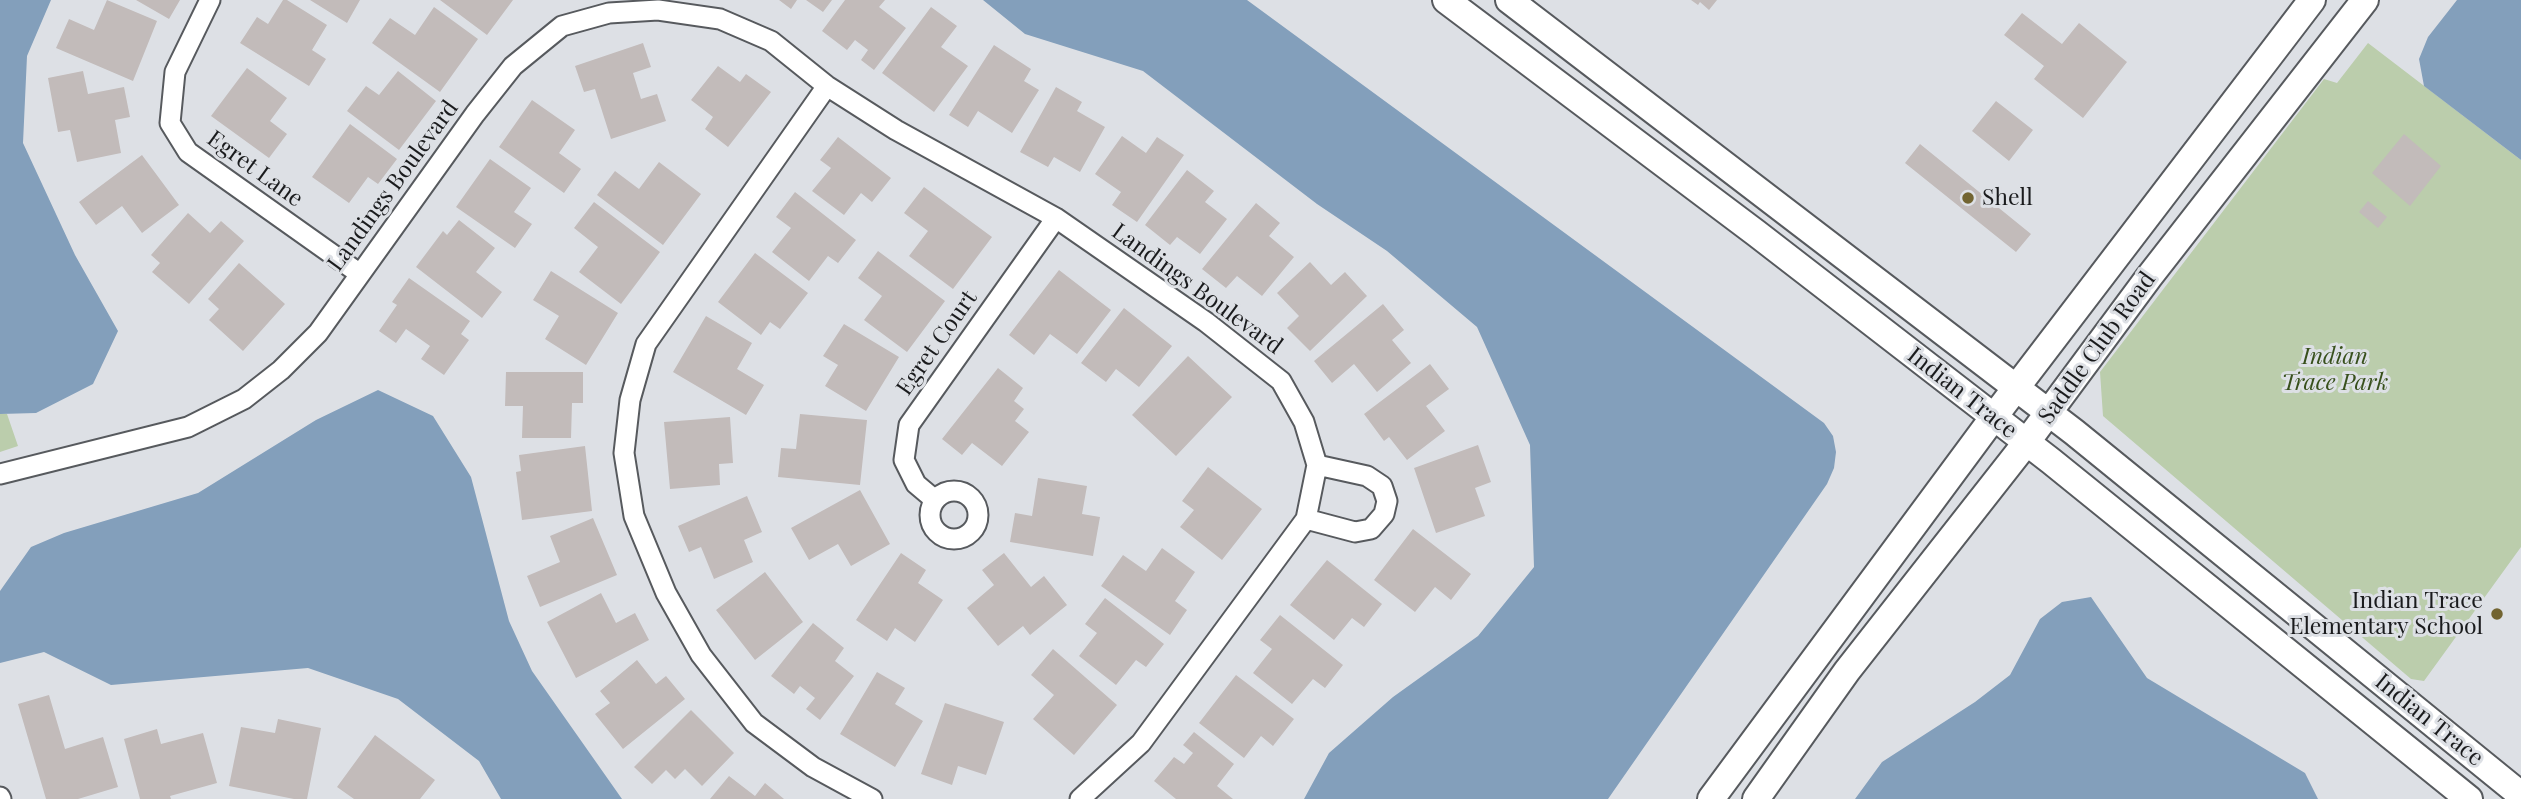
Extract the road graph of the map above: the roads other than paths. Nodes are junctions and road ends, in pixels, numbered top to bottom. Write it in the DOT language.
graph roads {
  1 [pos="210,0"];
  2 [pos="1446,0"];
  3 [pos="1509,0"];
  4 [pos="2312,0"];
  5 [pos="2365,0"];
  6 [pos="827,86"];
  7 [pos="1056,218"];
  8 [pos="360,274"];
  9 [pos="2016,388"];
  10 [pos="2049,413"];
  11 [pos="1993,418"];
  12 [pos="2026,443"];
  13 [pos="1317,465"];
  14 [pos="0,474"];
  15 [pos="935,500"];
  16 [pos="1306,519"];
  17 [pos="2521,795"];
  18 [pos="872,799"];
  19 [pos="1080,799"];
  20 [pos="1711,799"];
  21 [pos="1756,799"];
  22 [pos="2469,799"];
  1 -- 8 [label="street, Egret Lane"];
  2 -- 11 [label="main road, Indian Trace"];
  3 -- 9 [label="main road, Indian Trace"];
  4 -- 9 [label="main road, Saddle Club Road"];
  5 -- 10 [label="main road, Saddle Club Road"];
  6 -- 7 [label="street, Landings Boulevard"];
  6 -- 8 [label="street, Landings Boulevard"];
  6 -- 18 [label="street"];
  7 -- 13 [label="street, Landings Boulevard"];
  7 -- 15 [label="street, Egret Court"];
  8 -- 14 [label="street, Landings Boulevard"];
  9 -- 10 [label="main road, Indian Trace"];
  9 -- 11 [label="main road, Saddle Club Road"];
  10 -- 12 [label="main road, Saddle Club Road"];
  10 -- 17 [label="main road, Indian Trace"];
  11 -- 12 [label="main road, Indian Trace"];
  11 -- 20 [label="main road, Saddle Club Road"];
  12 -- 21 [label="main road, Saddle Club Road"];
  12 -- 22 [label="main road, Indian Trace"];
  13 -- 16 [label="street, Landings Boulevard"];
  13 -- 16 [label="street"];
  16 -- 19 [label="street, Landings Boulevard"];
}
